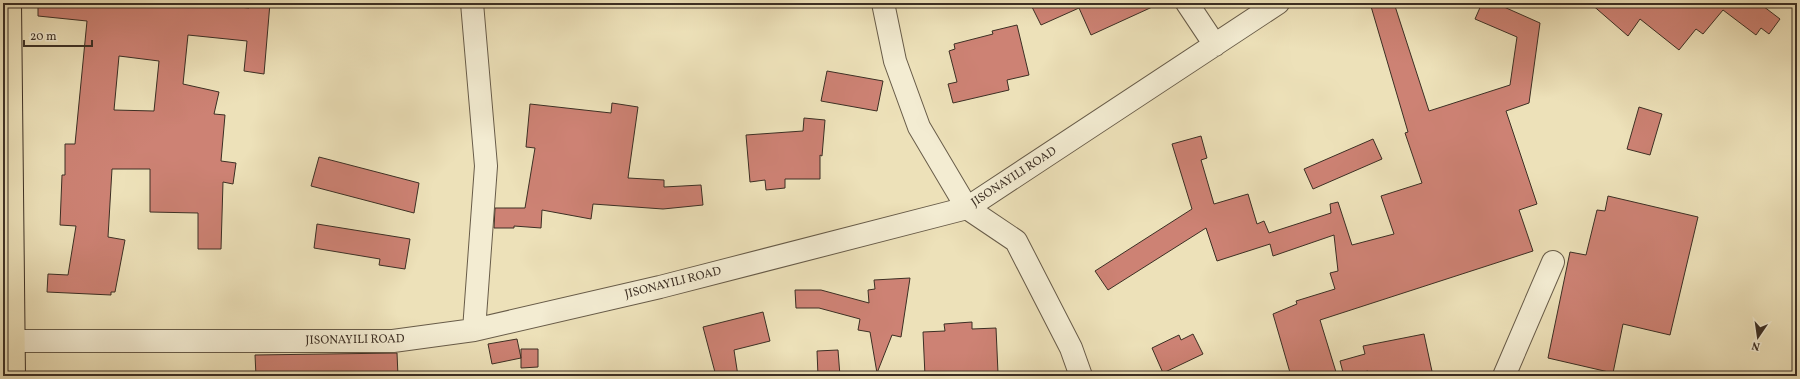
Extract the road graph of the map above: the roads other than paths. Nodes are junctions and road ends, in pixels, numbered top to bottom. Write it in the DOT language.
graph roads {
  1 [pos="10,3"];
  2 [pos="472,3"];
  3 [pos="883,3"];
  4 [pos="1187,3"];
  5 [pos="1278,3"];
  6 [pos="1215,45"];
  7 [pos="967,208"];
  8 [pos="1553,262"];
  9 [pos="474,330"];
  10 [pos="8,341"];
  11 [pos="14,376"];
  12 [pos="1081,376"];
  13 [pos="1504,376"];
  1 -- 10 [label="main road"];
  2 -- 9 [label="street"];
  3 -- 7 [label="street"];
  4 -- 6 [label="street"];
  5 -- 6 [label="street, JISONAYILI ROAD"];
  6 -- 7 [label="street, JISONAYILI ROAD"];
  7 -- 9 [label="street, JISONAYILI ROAD"];
  7 -- 12 [label="street"];
  8 -- 13 [label="street"];
  9 -- 10 [label="street, JISONAYILI ROAD"];
  10 -- 11 [label="main road"];
}
